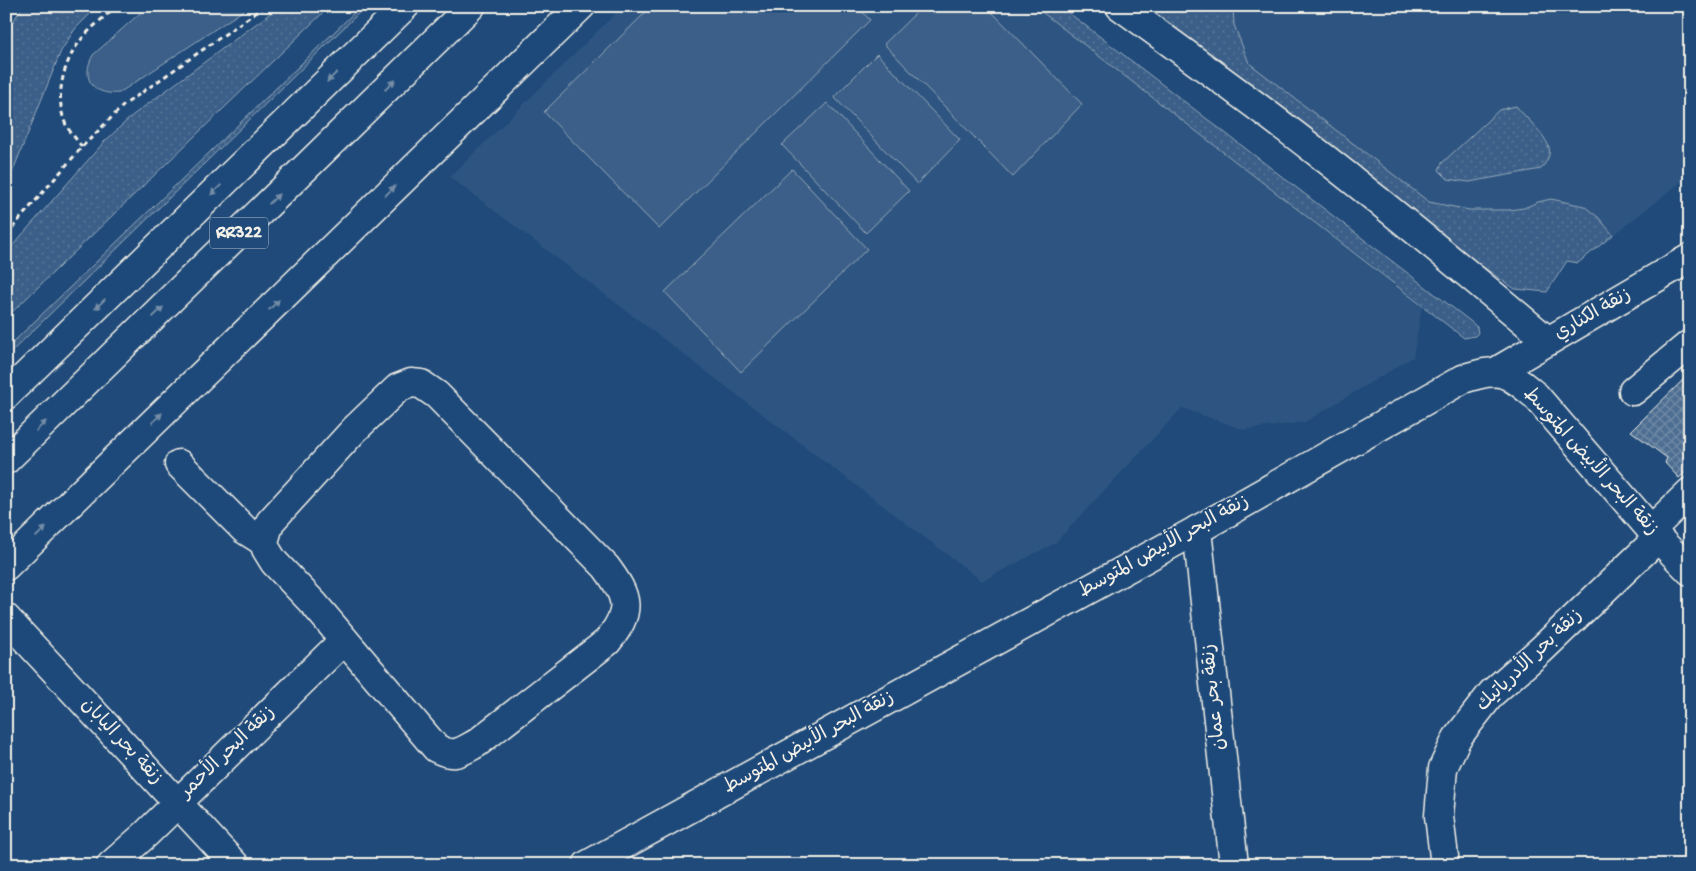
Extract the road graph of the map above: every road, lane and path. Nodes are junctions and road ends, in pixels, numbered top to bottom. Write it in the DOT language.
graph roads {
  1 [pos="116,6"];
  2 [pos="264,6"];
  3 [pos="405,6"];
  4 [pos="471,6"];
  5 [pos="581,6"];
  6 [pos="1120,6"];
  7 [pos="82,146"];
  8 [pos="6,235"];
  9 [pos="1690,258"];
  10 [pos="1548,341"];
  11 [pos="1690,344"];
  12 [pos="1497,371"];
  13 [pos="1633,391"];
  14 [pos="6,394"];
  15 [pos="6,460"];
  16 [pos="179,464"];
  17 [pos="1690,492"];
  18 [pos="1197,530"];
  19 [pos="1654,534"];
  20 [pos="264,542"];
  21 [pos="6,566"];
  22 [pos="1690,571"];
  23 [pos="6,618"];
  24 [pos="344,640"];
  25 [pos="177,802"];
  26 [pos="111,865"];
  27 [pos="235,865"];
  28 [pos="587,865"];
  29 [pos="1234,865"];
  30 [pos="1445,865"];
  1 -- 7 [label="path"];
  2 -- 7 [label="path"];
  3 -- 14 [label="street, RR322, one-way"];
  15 -- 4 [label="street, RR322, one-way"];
  21 -- 5 [label="street, one-way"];
  6 -- 10 [label="street"];
  7 -- 8 [label="path"];
  9 -- 10 [label="street, زنقة الكناري"];
  10 -- 12 [label="street, زنقة الكناري"];
  11 -- 13 [label="street"];
  12 -- 18 [label="street, زنقة البحر الأبيض المتوسط"];
  12 -- 19 [label="street, زنقة البحر الأبيض المتوسط"];
  16 -- 20 [label="street"];
  17 -- 19 [label="street, زنقة بحر الأدرياتيك"];
  18 -- 28 [label="street, زنقة البحر الأبيض المتوسط"];
  18 -- 29 [label="street, زنقة بحر عمان"];
  19 -- 22 [label="street, زنقة البحر الأبيض المتوسط"];
  19 -- 30 [label="street, زنقة بحر الأدرياتيك"];
  20 -- 24 [label="street"];
  20 -- 24 [label="street"];
  23 -- 25 [label="street, زنقة بحر اليابان"];
  24 -- 25 [label="street, زنقة البحر الأحمر"];
  25 -- 26 [label="street, زنقة البحر الأحمر"];
  25 -- 27 [label="street, زنقة بحر اليابان"];
}
